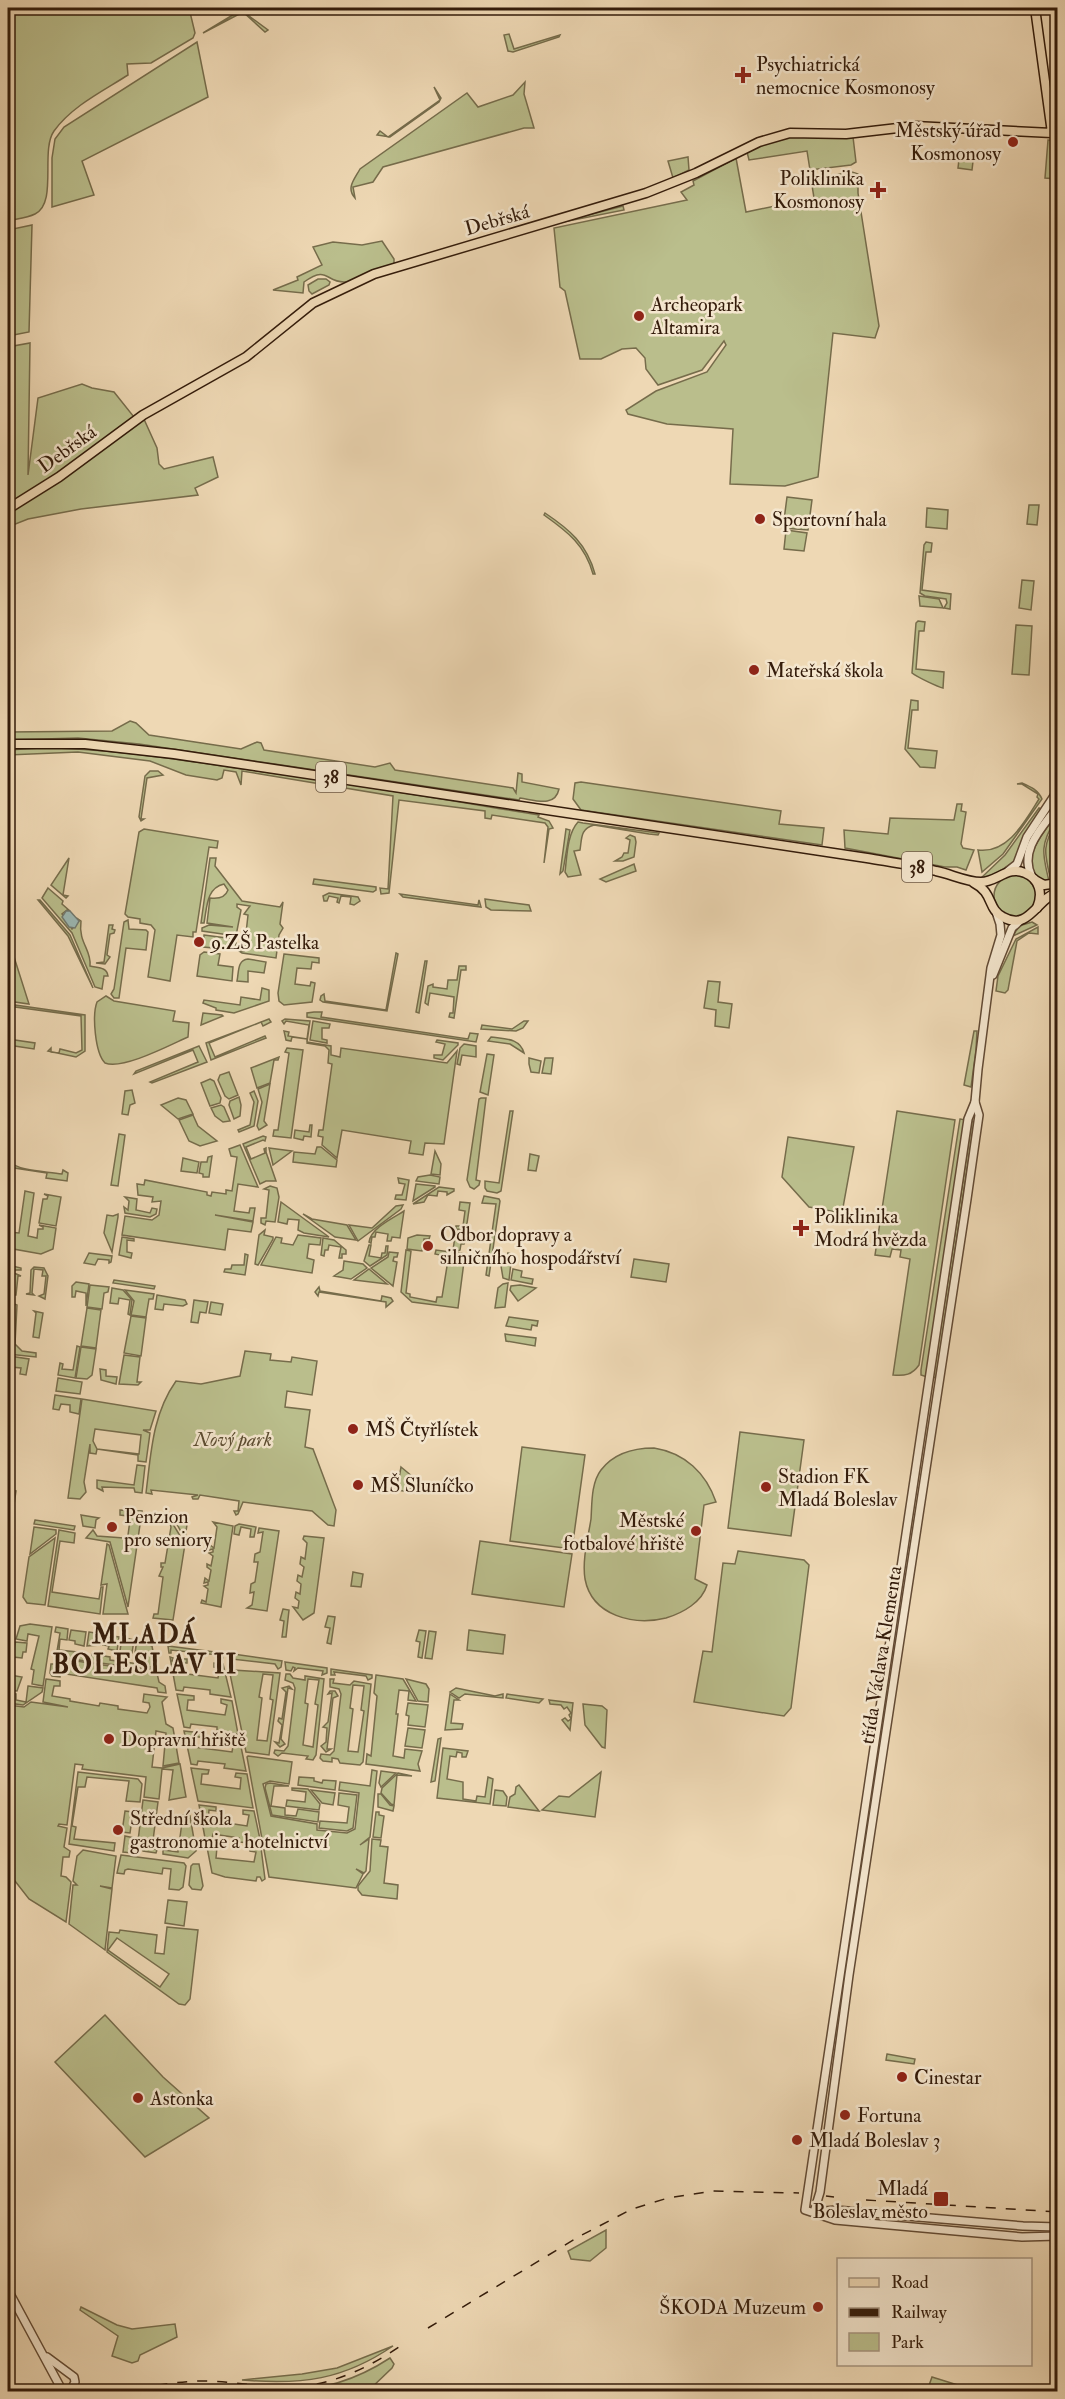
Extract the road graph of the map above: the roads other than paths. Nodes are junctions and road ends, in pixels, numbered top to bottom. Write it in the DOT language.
graph roads {
  1 [pos="1035,8"];
  2 [pos="1055,133"];
  3 [pos="8,509"];
  4 [pos="8,744"];
  5 [pos="1058,790"];
  6 [pos="1058,806"];
  7 [pos="1004,874"];
  8 [pos="965,879"];
  9 [pos="1034,879"];
  10 [pos="1058,884"];
  11 [pos="1058,892"];
  12 [pos="991,900"];
  13 [pos="1037,908"];
  14 [pos="995,911"];
  15 [pos="1021,920"];
  16 [pos="991,980"];
  17 [pos="975,1102"];
  18 [pos="820,2192"];
  19 [pos="836,2210"];
  20 [pos="814,2212"];
  21 [pos="1058,2226"];
  22 [pos="1058,2236"];
  23 [pos="8,2290"];
  24 [pos="43,2354"];
  25 [pos="67,2373"];
  26 [pos="59,2382"];
  27 [pos="71,2389"];
  28 [pos="63,2391"];
  1 -- 2 [label="main road"];
  2 -- 3 [label="main road, Debřská"];
  4 -- 8 [label="main road, 38"];
  5 -- 7 [label="street"];
  6 -- 9 [label="street"];
  7 -- 8 [label="main road"];
  7 -- 9 [label="main road"];
  7 -- 12 [label="main road"];
  8 -- 12 [label="main road, 38"];
  9 -- 10 [label="main road"];
  9 -- 13 [label="main road"];
  11 -- 13 [label="main road"];
  12 -- 14 [label="main road, 38"];
  13 -- 15 [label="main road"];
  14 -- 15 [label="main road"];
  14 -- 16 [label="street, třída Václava Klementa"];
  15 -- 16 [label="street, třída Václava Klementa"];
  16 -- 17 [label="street, třída Václava Klementa"];
  17 -- 18 [label="street, třída Václava Klementa"];
  17 -- 20 [label="street, třída Václava Klementa"];
  18 -- 19 [label="street"];
  18 -- 20 [label="street, třída Václava Klementa"];
  19 -- 20 [label="street"];
  19 -- 21 [label="street"];
  20 -- 22 [label="street"];
  23 -- 24 [label="street"];
  24 -- 25 [label="street"];
  24 -- 26 [label="street"];
  25 -- 26 [label="street"];
  25 -- 27 [label="street"];
  26 -- 27 [label="street"];
  26 -- 28 [label="street"];
}
